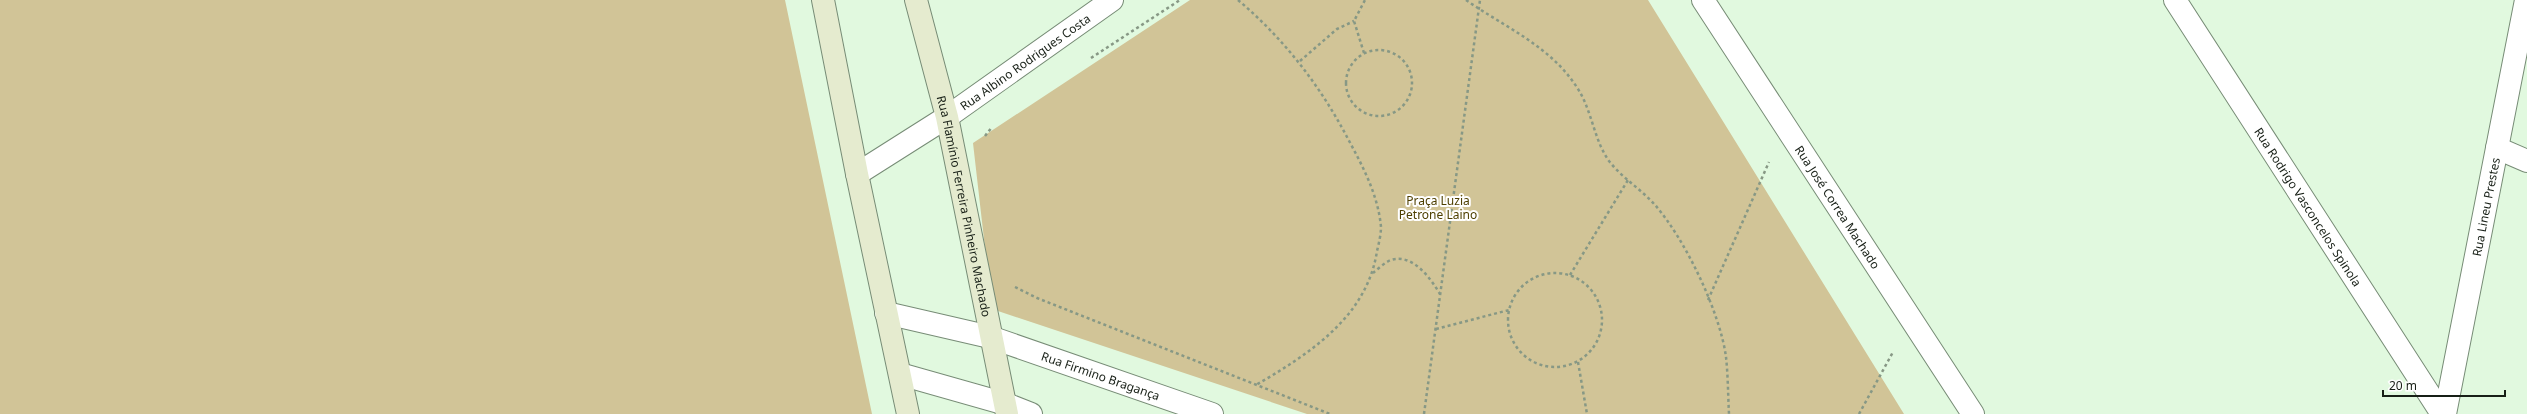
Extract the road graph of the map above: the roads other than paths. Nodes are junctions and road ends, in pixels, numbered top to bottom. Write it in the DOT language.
graph roads {
  1 [pos="823,0"];
  2 [pos="916,0"];
  3 [pos="1112,0"];
  4 [pos="1703,0"];
  5 [pos="2175,0"];
  6 [pos="2526,0"];
  7 [pos="947,117"];
  8 [pos="2497,148"];
  9 [pos="2527,161"];
  10 [pos="857,174"];
  11 [pos="886,312"];
  12 [pos="990,337"];
  13 [pos="900,374"];
  14 [pos="1006,409"];
  15 [pos="908,414"];
  16 [pos="1031,414"];
  17 [pos="1212,414"];
  18 [pos="1972,414"];
  19 [pos="2442,414"];
  20 [pos="2445,414"];
  1 -- 10 [label="main road"];
  2 -- 7 [label="main road, Rua Flamínio Ferreira Pinheiro Machado"];
  3 -- 7 [label="street, Rua Albino Rodrigues Costa"];
  4 -- 18 [label="street, Rua José Correa Machado"];
  5 -- 19 [label="street, Rua Rodrigo Vasconcelos Spinola"];
  6 -- 8 [label="street, Rua Lineu Prestes"];
  7 -- 10 [label="street, Rua Albino Rodrigues Costa"];
  7 -- 12 [label="main road, Rua Flamínio Ferreira Pinheiro Machado"];
  8 -- 9 [label="street"];
  8 -- 20 [label="street, Rua Lineu Prestes"];
  10 -- 11 [label="main road"];
  11 -- 12 [label="street, Rua Firmino Bragança"];
  11 -- 13 [label="main road"];
  12 -- 14 [label="main road, Rua Flamínio Ferreira Pinheiro Machado"];
  12 -- 17 [label="street, Rua Firmino Bragança"];
  13 -- 14 [label="street"];
  13 -- 15 [label="main road"];
  14 -- 16 [label="street"];
}
